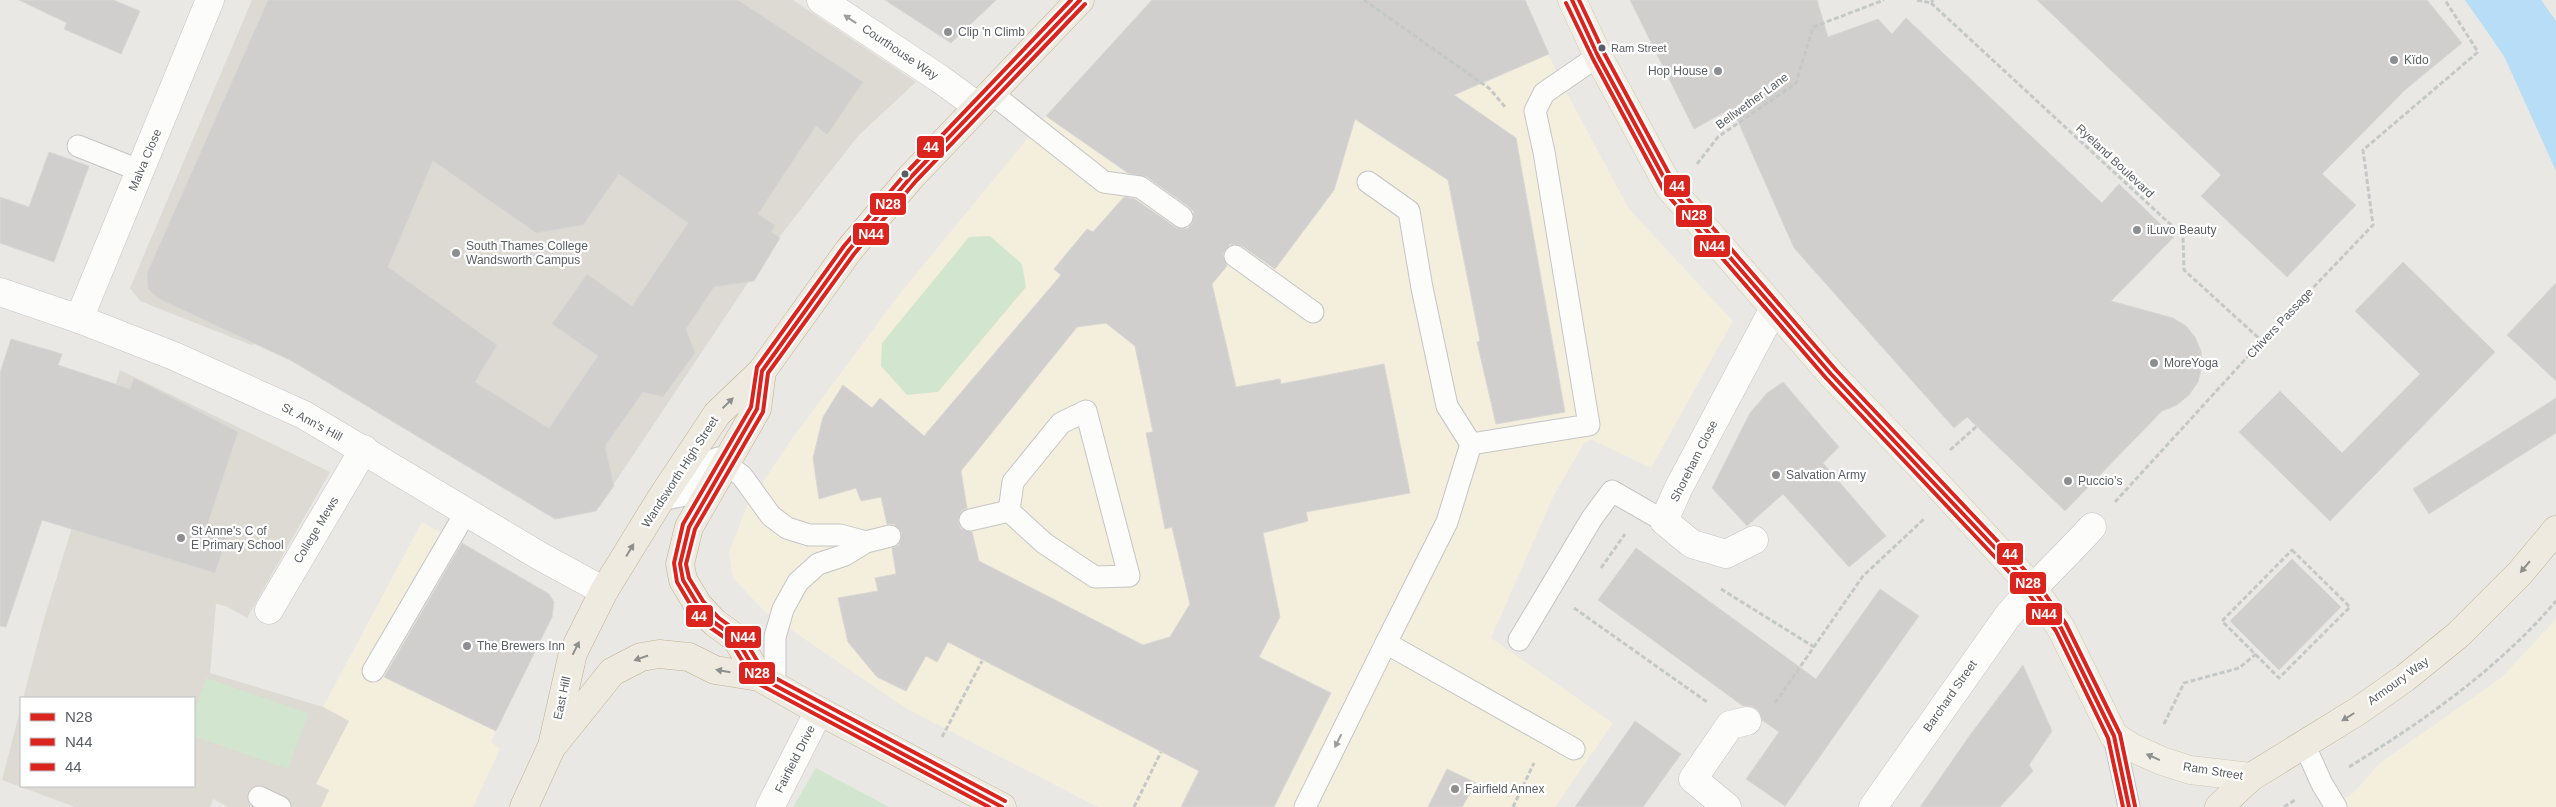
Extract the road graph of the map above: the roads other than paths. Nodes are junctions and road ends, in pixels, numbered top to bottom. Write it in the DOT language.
graph roads {
  1 [pos="210,0"];
  2 [pos="821,0"];
  3 [pos="1080,0"];
  4 [pos="1572,0"];
  5 [pos="1598,56"];
  6 [pos="983,99"];
  7 [pos="78,146"];
  8 [pos="141,171"];
  9 [pos="1368,182"];
  10 [pos="1182,217"];
  11 [pos="1235,256"];
  12 [pos="0,292"];
  13 [pos="1773,310"];
  14 [pos="1313,312"];
  15 [pos="79,319"];
  16 [pos="762,371"];
  17 [pos="1471,444"];
  18 [pos="364,450"];
  19 [pos="725,463"];
  20 [pos="660,500"];
  21 [pos="1008,511"];
  22 [pos="466,512"];
  23 [pos="970,520"];
  24 [pos="1664,521"];
  25 [pos="2092,526"];
  26 [pos="2556,530"];
  27 [pos="890,536"];
  28 [pos="1754,540"];
  29 [pos="866,542"];
  30 [pos="2032,587"];
  31 [pos="604,591"];
  32 [pos="269,610"];
  33 [pos="1519,640"];
  34 [pos="1386,643"];
  35 [pos="373,671"];
  36 [pos="767,681"];
  37 [pos="820,711"];
  38 [pos="1738,723"];
  39 [pos="2114,736"];
  40 [pos="2304,744"];
  41 [pos="552,746"];
  42 [pos="1574,749"];
  43 [pos="2251,777"];
  44 [pos="259,797"];
  45 [pos="280,807"];
  46 [pos="524,807"];
  47 [pos="770,807"];
  48 [pos="1002,807"];
  49 [pos="1305,807"];
  50 [pos="1728,807"];
  51 [pos="1872,807"];
  52 [pos="2129,807"];
  53 [pos="2220,807"];
  54 [pos="2336,807"];
  1 -- 8 [label="street, Malva Close"];
  6 -- 2 [label="street, Courthouse Way, one-way"];
  3 -- 6 [label="highway, Wandsworth High Street"];
  4 -- 5 [label="main road"];
  5 -- 13 [label="main road"];
  5 -- 17 [label="lane"];
  6 -- 10 [label="lane"];
  6 -- 16 [label="highway, Wandsworth High Street"];
  7 -- 8 [label="lane"];
  8 -- 15 [label="street, Malva Close"];
  9 -- 17 [label="lane"];
  11 -- 14 [label="lane"];
  12 -- 15 [label="street, St. Ann's Hill"];
  13 -- 24 [label="street, Shoreham Close"];
  13 -- 30 [label="main road"];
  15 -- 18 [label="street, St. Ann's Hill"];
  16 -- 19 [label="highway"];
  20 -- 16 [label="highway, Wandsworth High Street, one-way"];
  17 -- 34 [label="lane"];
  18 -- 22 [label="street, St. Ann's Hill"];
  18 -- 32 [label="street, College Mews"];
  19 -- 20 [label="lane"];
  19 -- 29 [label="lane"];
  19 -- 36 [label="highway"];
  31 -- 20 [label="highway, Wandsworth High Street, one-way"];
  21 -- 21 [label="lane"];
  21 -- 23 [label="lane"];
  22 -- 31 [label="street, St. Ann's Hill"];
  22 -- 35 [label="lane"];
  24 -- 28 [label="street"];
  24 -- 33 [label="lane"];
  25 -- 30 [label="street"];
  26 -- 40 [label="highway, Armoury Way, one-way"];
  27 -- 29 [label="lane"];
  29 -- 36 [label="lane"];
  30 -- 39 [label="main road"];
  30 -- 51 [label="street, Barchard Street"];
  41 -- 31 [label="highway, East Hill, one-way"];
  34 -- 42 [label="lane"];
  34 -- 49 [label="lane, one-way"];
  36 -- 37 [label="highway"];
  36 -- 41 [label="highway, one-way"];
  37 -- 47 [label="street, Fairfield Drive"];
  37 -- 48 [label="highway"];
  38 -- 50 [label="street"];
  43 -- 39 [label="main road, Ram Street, one-way"];
  39 -- 52 [label="lane"];
  40 -- 43 [label="highway, Armoury Way"];
  40 -- 54 [label="lane"];
  41 -- 46 [label="highway, East Hill"];
  43 -- 53 [label="highway, Armoury Way"];
  44 -- 45 [label="lane"];
}
